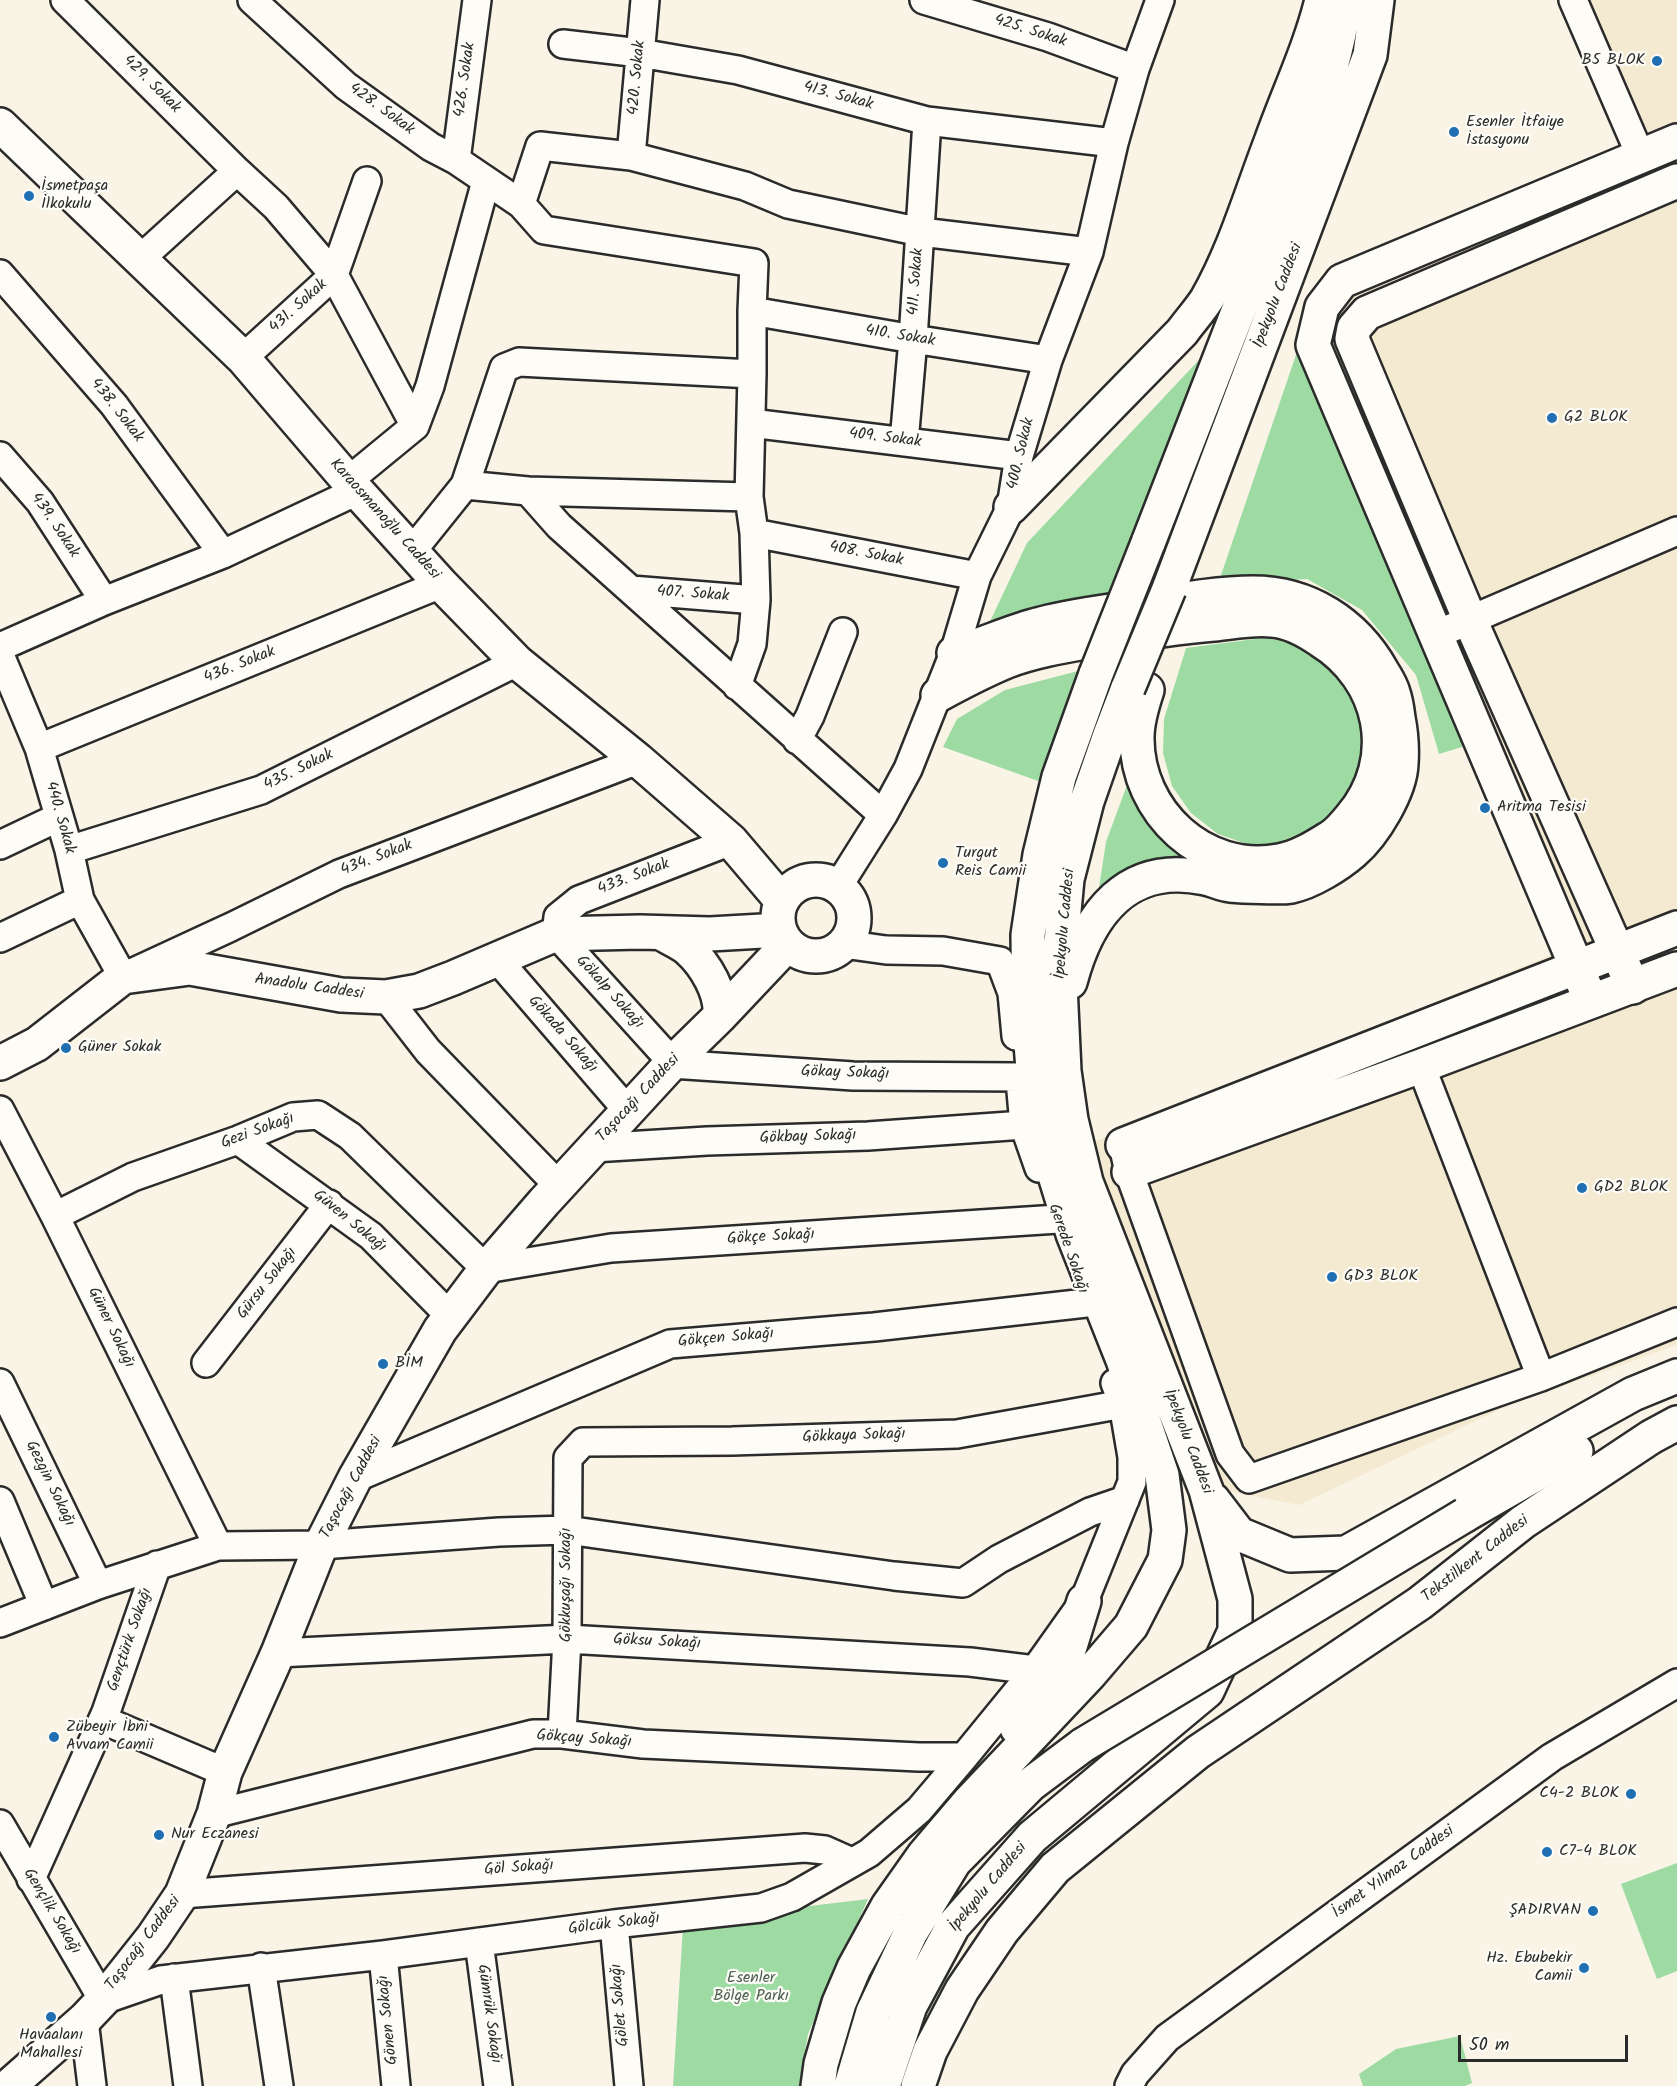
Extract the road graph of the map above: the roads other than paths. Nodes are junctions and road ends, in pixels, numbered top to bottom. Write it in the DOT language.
graph roads {
  1 [pos="65,0"];
  2 [pos="252,0"];
  3 [pos="477,0"];
  4 [pos="645,0"];
  5 [pos="924,0"];
  6 [pos="1160,0"];
  7 [pos="1322,0"];
  8 [pos="1344,0"];
  9 [pos="1377,0"];
  10 [pos="1573,0"];
  11 [pos="563,44"];
  12 [pos="640,53"];
  13 [pos="1135,69"];
  14 [pos="927,121"];
  15 [pos="0,125"];
  16 [pos="1677,141"];
  17 [pos="1113,142"];
  18 [pos="631,156"];
  19 [pos="1641,157"];
  20 [pos="456,160"];
  21 [pos="237,171"];
  22 [pos="367,181"];
  23 [pos="486,181"];
  24 [pos="1677,181"];
  25 [pos="521,204"];
  26 [pos="921,232"];
  27 [pos="1089,252"];
  28 [pos="140,259"];
  29 [pos="0,274"];
  30 [pos="334,275"];
  31 [pos="752,311"];
  32 [pos="914,339"];
  33 [pos="243,358"];
  34 [pos="1048,360"];
  35 [pos="752,374"];
  36 [pos="751,423"];
  37 [pos="415,426"];
  38 [pos="904,442"];
  39 [pos="0,456"];
  40 [pos="1019,456"];
  41 [pos="465,485"];
  42 [pos="352,486"];
  43 [pos="528,491"];
  44 [pos="749,497"];
  45 [pos="1011,507"];
  46 [pos="1677,531"];
  47 [pos="754,533"];
  48 [pos="412,551"];
  49 [pos="223,554"];
  50 [pos="977,576"];
  51 [pos="441,584"];
  52 [pos="631,590"];
  53 [pos="756,600"];
  54 [pos="104,601"];
  55 [pos="1470,620"];
  56 [pos="843,632"];
  57 [pos="1435,635"];
  58 [pos="0,647"];
  59 [pos="954,653"];
  60 [pos="0,655"];
  61 [pos="517,662"];
  62 [pos="737,686"];
  63 [pos="1137,689"];
  64 [pos="938,695"];
  65 [pos="10,705"];
  66 [pos="797,740"];
  67 [pos="39,748"];
  68 [pos="638,760"];
  69 [pos="883,815"];
  70 [pos="59,817"];
  71 [pos="731,841"];
  72 [pos="0,845"];
  73 [pos="69,850"];
  74 [pos="837,888"];
  75 [pos="80,900"];
  76 [pos="783,925"];
  77 [pos="1677,928"];
  78 [pos="556,934"];
  79 [pos="663,934"];
  80 [pos="0,938"];
  81 [pos="843,944"];
  82 [pos="1618,951"];
  83 [pos="497,959"];
  84 [pos="1578,968"];
  85 [pos="1677,969"];
  86 [pos="123,977"];
  87 [pos="1633,987"];
  88 [pos="386,997"];
  89 [pos="1591,1001"];
  90 [pos="720,1016"];
  91 [pos="1061,1022"];
  92 [pos="1409,1034"];
  93 [pos="666,1058"];
  94 [pos="0,1063"];
  95 [pos="1422,1066"];
  96 [pos="1020,1077"];
  97 [pos="0,1110"];
  98 [pos="628,1111"];
  99 [pos="1024,1125"];
  100 [pos="238,1140"];
  101 [pos="593,1148"];
  102 [pos="1126,1159"];
  103 [pos="559,1186"];
  104 [pos="329,1204"];
  105 [pos="55,1216"];
  106 [pos="1058,1219"];
  107 [pos="486,1269"];
  108 [pos="1086,1303"];
  109 [pos="450,1316"];
  110 [pos="1677,1322"];
  111 [pos="206,1363"];
  112 [pos="1677,1376"];
  113 [pos="1541,1377"];
  114 [pos="1677,1395"];
  115 [pos="4,1399"];
  116 [pos="1123,1404"];
  117 [pos="1677,1423"];
  118 [pos="583,1442"];
  119 [pos="355,1478"];
  120 [pos="1206,1490"];
  121 [pos="1125,1500"];
  122 [pos="0,1501"];
  123 [pos="567,1530"];
  124 [pos="321,1545"];
  125 [pos="218,1546"];
  126 [pos="157,1565"];
  127 [pos="98,1585"];
  128 [pos="1084,1601"];
  129 [pos="44,1606"];
  130 [pos="0,1623"];
  131 [pos="567,1639"];
  132 [pos="278,1653"];
  133 [pos="1035,1670"];
  134 [pos="1677,1683"];
  135 [pos="103,1720"];
  136 [pos="562,1734"];
  137 [pos="964,1757"];
  138 [pos="225,1772"];
  139 [pos="970,1801"];
  140 [pos="214,1814"];
  141 [pos="0,1824"];
  142 [pos="852,1862"];
  143 [pos="31,1879"];
  144 [pos="182,1894"];
  145 [pos="614,1924"];
  146 [pos="479,1942"];
  147 [pos="382,1955"];
  148 [pos="261,1967"];
  149 [pos="174,1978"];
  150 [pos="94,2010"];
  151 [pos="9,2086"];
  152 [pos="92,2086"];
  153 [pos="188,2086"];
  154 [pos="279,2086"];
  155 [pos="396,2086"];
  156 [pos="498,2086"];
  157 [pos="629,2086"];
  158 [pos="818,2086"];
  159 [pos="851,2086"];
  160 [pos="883,2086"];
  161 [pos="918,2086"];
  162 [pos="1130,2086"];
  1 -- 21 [label="street, 429. Sokak"];
  2 -- 20 [label="street, 428. Sokak"];
  3 -- 20 [label="street, 426. Sokak"];
  4 -- 12 [label="street, 420. Sokak"];
  5 -- 13 [label="street, 425. Sokak"];
  6 -- 13 [label="street, 400. Sokak"];
  7 -- 45 [label="main road"];
  8 -- 139 [label="main road, İpekyolu Caddesi, bridge"];
  9 -- 63 [label="main road, İpekyolu Caddesi, bridge"];
  10 -- 19 [label="street"];
  11 -- 12 [label="street, 413. Sokak"];
  12 -- 14 [label="street, 413. Sokak"];
  12 -- 18 [label="street, 420. Sokak"];
  13 -- 17 [label="street, 400. Sokak"];
  14 -- 17 [label="street, 413. Sokak"];
  14 -- 26 [label="street, 411. Sokak"];
  15 -- 28 [label="main road, Karaosmanoğlu Caddesi"];
  16 -- 19 [label="main road"];
  17 -- 27 [label="street, 400. Sokak"];
  18 -- 25 [label="street"];
  18 -- 26 [label="street"];
  19 -- 57 [label="main road"];
  20 -- 23 [label="street, 428. Sokak"];
  21 -- 28 [label="street"];
  21 -- 30 [label="street, 429. Sokak"];
  22 -- 30 [label="street, 431. Sokak"];
  23 -- 25 [label="street, 428. Sokak"];
  23 -- 37 [label="street"];
  24 -- 55 [label="main road"];
  25 -- 31 [label="street, 428. Sokak"];
  26 -- 27 [label="street"];
  26 -- 32 [label="street, 411. Sokak"];
  27 -- 34 [label="street, 400. Sokak"];
  28 -- 33 [label="main road, Karaosmanoğlu Caddesi"];
  29 -- 49 [label="street, 438. Sokak"];
  30 -- 33 [label="street, 431. Sokak"];
  30 -- 37 [label="street, 429. Sokak"];
  31 -- 32 [label="street, 410. Sokak"];
  31 -- 35 [label="street"];
  32 -- 34 [label="street, 410. Sokak"];
  32 -- 38 [label="street, 411. Sokak"];
  33 -- 42 [label="main road, Karaosmanoğlu Caddesi"];
  34 -- 40 [label="street, 400. Sokak"];
  35 -- 36 [label="street"];
  35 -- 41 [label="street"];
  36 -- 38 [label="street, 409. Sokak"];
  36 -- 44 [label="street"];
  37 -- 42 [label="street"];
  38 -- 40 [label="street, 409. Sokak"];
  39 -- 54 [label="street, 439. Sokak"];
  40 -- 45 [label="street, 400. Sokak"];
  41 -- 43 [label="street"];
  41 -- 48 [label="street"];
  42 -- 48 [label="main road, Karaosmanoğlu Caddesi"];
  42 -- 49 [label="street"];
  43 -- 44 [label="street"];
  43 -- 52 [label="street"];
  44 -- 47 [label="street"];
  45 -- 50 [label="street, 400. Sokak"];
  46 -- 55 [label="street"];
  47 -- 50 [label="street, 408. Sokak"];
  47 -- 53 [label="street"];
  48 -- 51 [label="main road, Karaosmanoğlu Caddesi"];
  49 -- 54 [label="street"];
  50 -- 59 [label="street, 400. Sokak"];
  51 -- 61 [label="main road, Karaosmanoğlu Caddesi"];
  51 -- 67 [label="street, 436. Sokak"];
  52 -- 53 [label="street, 407. Sokak"];
  52 -- 62 [label="street"];
  53 -- 62 [label="street"];
  54 -- 58 [label="street"];
  55 -- 57 [label="street"];
  55 -- 82 [label="main road"];
  56 -- 66 [label="street"];
  57 -- 84 [label="main road"];
  59 -- 64 [label="street, 400. Sokak"];
  59 -- 91 [label="main road"];
  60 -- 65 [label="street, 440. Sokak"];
  61 -- 68 [label="main road, Karaosmanoğlu Caddesi"];
  61 -- 73 [label="street, 435. Sokak"];
  62 -- 66 [label="street"];
  63 -- 64 [label="main road"];
  63 -- 91 [label="main road, İpekyolu Caddesi"];
  64 -- 69 [label="street, 400. Sokak"];
  65 -- 67 [label="street, 440. Sokak"];
  66 -- 69 [label="street"];
  67 -- 70 [label="street, 440. Sokak"];
  68 -- 71 [label="main road, Karaosmanoğlu Caddesi"];
  68 -- 86 [label="street, 434. Sokak"];
  69 -- 74 [label="street, 400. Sokak"];
  70 -- 72 [label="street"];
  70 -- 73 [label="street, 440. Sokak"];
  71 -- 76 [label="main road, Karaosmanoğlu Caddesi"];
  71 -- 78 [label="street, 433. Sokak"];
  73 -- 75 [label="street, 440. Sokak"];
  74 -- 76 [label="main road"];
  74 -- 81 [label="main road"];
  75 -- 80 [label="street"];
  75 -- 86 [label="street, 440. Sokak"];
  76 -- 79 [label="main road, Anadolu Caddesi"];
  76 -- 81 [label="main road"];
  76 -- 90 [label="main road, Taşocağı Caddesi"];
  77 -- 82 [label="main road"];
  78 -- 79 [label="main road, Anadolu Caddesi"];
  78 -- 83 [label="main road, Anadolu Caddesi"];
  78 -- 93 [label="street, Gökalp Sokağı"];
  79 -- 90 [label="main road"];
  81 -- 96 [label="street, Gerede Sokağı"];
  82 -- 84 [label="main road"];
  82 -- 87 [label="main road"];
  83 -- 88 [label="main road, Anadolu Caddesi"];
  83 -- 98 [label="street, Gökada Sokağı"];
  84 -- 89 [label="main road"];
  84 -- 92 [label="main road"];
  85 -- 87 [label="main road"];
  86 -- 88 [label="main road, Anadolu Caddesi"];
  86 -- 94 [label="main road"];
  87 -- 89 [label="main road"];
  88 -- 103 [label="street"];
  89 -- 95 [label="main road"];
  90 -- 93 [label="main road, Taşocağı Caddesi"];
  91 -- 120 [label="main road, İpekyolu Caddesi"];
  92 -- 95 [label="main road"];
  92 -- 102 [label="main road"];
  93 -- 96 [label="street, Gökay Sokağı"];
  93 -- 98 [label="main road, Taşocağı Caddesi"];
  95 -- 102 [label="main road"];
  95 -- 113 [label="street"];
  96 -- 99 [label="street, Gerede Sokağı"];
  97 -- 105 [label="street, Güner Sokağı"];
  98 -- 101 [label="main road, Taşocağı Caddesi"];
  99 -- 101 [label="street, Gökbay Sokağı"];
  99 -- 106 [label="street, Gerede Sokağı"];
  100 -- 104 [label="street, Güven Sokağı"];
  100 -- 105 [label="street, Gezi Sokağı"];
  100 -- 107 [label="street, Gezi Sokağı"];
  101 -- 103 [label="main road, Taşocağı Caddesi"];
  102 -- 113 [label="street"];
  103 -- 107 [label="main road, Taşocağı Caddesi"];
  104 -- 109 [label="street, Güven Sokağı"];
  104 -- 111 [label="street, Gürsu Sokağı"];
  105 -- 125 [label="street, Güner Sokağı"];
  106 -- 107 [label="street, Gökçe Sokağı"];
  106 -- 108 [label="street, Gerede Sokağı"];
  107 -- 109 [label="main road, Taşocağı Caddesi"];
  108 -- 116 [label="street, Gerede Sokağı"];
  108 -- 119 [label="street, Gökçen Sokağı"];
  109 -- 119 [label="main road, Taşocağı Caddesi"];
  110 -- 113 [label="street"];
  112 -- 120 [label="main road"];
  114 -- 159 [label="main road, bridge"];
  115 -- 127 [label="street, Gezgin Sokağı"];
  116 -- 118 [label="street, Gökkaya Sokağı"];
  116 -- 121 [label="street, Gerede Sokağı"];
  117 -- 161 [label="main road, Tekstilkent Caddesi"];
  118 -- 123 [label="street, Gökkuşağı Sokağı"];
  119 -- 124 [label="main road, Taşocağı Caddesi"];
  120 -- 160 [label="main road, İpekyolu Caddesi"];
  121 -- 123 [label="street"];
  121 -- 128 [label="street, Gerede Sokağı"];
  122 -- 129 [label="street"];
  123 -- 124 [label="street"];
  123 -- 131 [label="street, Gökkuşağı Sokağı"];
  124 -- 125 [label="street"];
  124 -- 132 [label="main road, Taşocağı Caddesi"];
  125 -- 126 [label="street"];
  126 -- 127 [label="street"];
  126 -- 135 [label="street, Gençtürk Sokağı"];
  127 -- 129 [label="street"];
  128 -- 133 [label="street, Gerede Sokağı"];
  128 -- 139 [label="main road"];
  129 -- 130 [label="street"];
  131 -- 132 [label="street, Göksu Sokağı"];
  131 -- 133 [label="street, Göksu Sokağı"];
  131 -- 136 [label="street, Gökkuşağı Sokağı"];
  132 -- 138 [label="main road, Taşocağı Caddesi"];
  133 -- 137 [label="street, Gölcük Sokağı"];
  134 -- 162 [label="street, İsmet Yılmaz Caddesi"];
  135 -- 138 [label="street"];
  135 -- 143 [label="street, Gençtürk Sokağı"];
  136 -- 137 [label="street, Gökçay Sokağı"];
  136 -- 140 [label="street, Gökçay Sokağı"];
  137 -- 142 [label="street, Gölcük Sokağı"];
  138 -- 140 [label="main road, Taşocağı Caddesi"];
  139 -- 158 [label="main road, İpekyolu Caddesi"];
  140 -- 144 [label="main road, Taşocağı Caddesi"];
  141 -- 143 [label="street, Gençlik Sokağı"];
  142 -- 144 [label="street, Göl Sokağı"];
  142 -- 145 [label="street, Gölcük Sokağı"];
  143 -- 150 [label="street, Gençlik Sokağı"];
  144 -- 150 [label="main road, Taşocağı Caddesi"];
  145 -- 146 [label="street, Gölcük Sokağı"];
  145 -- 157 [label="street, Gölet Sokağı"];
  146 -- 147 [label="street, Gölcük Sokağı"];
  146 -- 156 [label="street, Gümrük Sokağı"];
  147 -- 148 [label="street, Gölcük Sokağı"];
  147 -- 155 [label="street, Gönen Sokağı"];
  148 -- 149 [label="street, Gölcük Sokağı"];
  148 -- 154 [label="street"];
  149 -- 150 [label="street, Gölcük Sokağı"];
  149 -- 153 [label="street"];
  150 -- 151 [label="main road, Taşocağı Caddesi"];
  150 -- 152 [label="street"];
}
